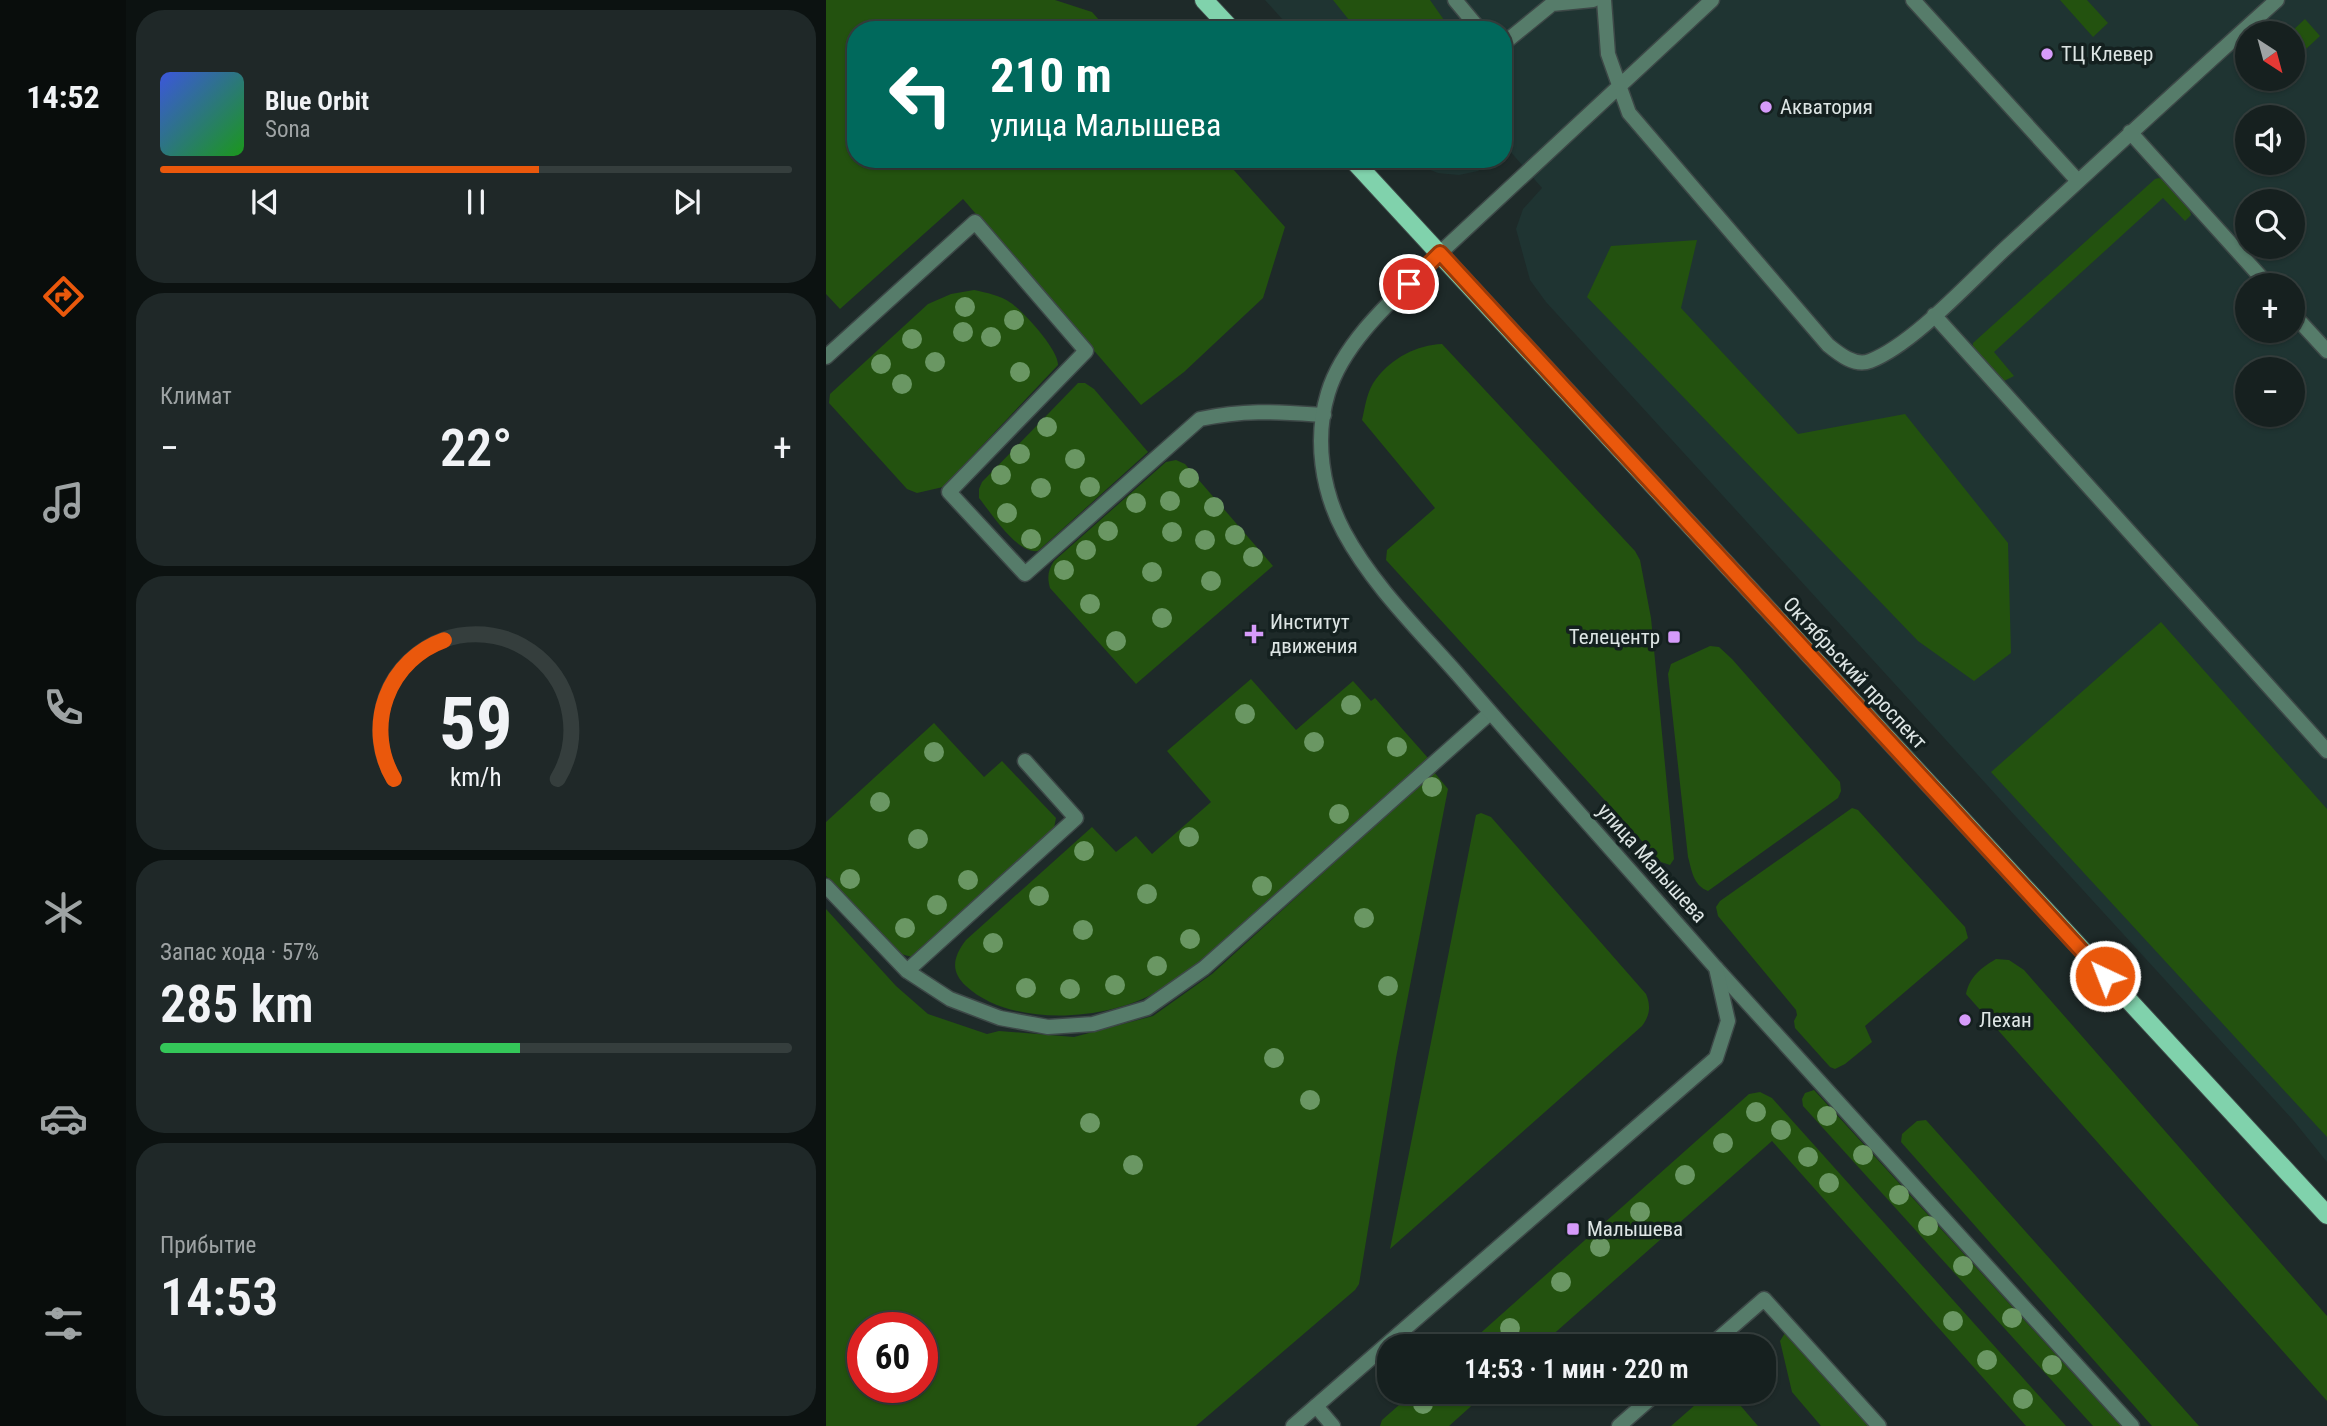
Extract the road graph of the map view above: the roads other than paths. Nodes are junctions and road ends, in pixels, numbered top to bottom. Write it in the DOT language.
graph roads {
  1 [pos="1204,0"];
  2 [pos="1455,0"];
  3 [pos="1593,0"];
  4 [pos="1604,0"];
  5 [pos="1712,0"];
  6 [pos="1913,0"];
  7 [pos="2277,0"];
  8 [pos="1224,21"];
  9 [pos="1472,21"];
  10 [pos="1512,37"];
  11 [pos="1619,86"];
  12 [pos="2130,132"];
  13 [pos="1360,168"];
  14 [pos="2078,181"];
  15 [pos="1440,253"];
  16 [pos="2257,273"];
  17 [pos="1934,316"];
  18 [pos="2305,327"];
  19 [pos="2327,351"];
  20 [pos="828,352"];
  21 [pos="1324,415"];
  22 [pos="1490,713"];
  23 [pos="2327,751"];
  24 [pos="1025,761"];
  25 [pos="826,886"];
  26 [pos="1716,968"];
  27 [pos="906,971"];
  28 [pos="2327,1215"];
  29 [pos="1724,1334"];
  30 [pos="1644,1404"];
  31 [pos="1316,1406"];
  32 [pos="1293,1426"];
  33 [pos="1332,1426"];
  34 [pos="1619,1426"];
  35 [pos="1879,1426"];
  36 [pos="2132,1426"];
  1 -- 8 [label="main road"];
  2 -- 9 [label="street"];
  3 -- 10 [label="street"];
  4 -- 11 [label="street"];
  5 -- 11 [label="street, улица Малышева"];
  6 -- 14 [label="street"];
  7 -- 12 [label="street"];
  11 -- 15 [label="street, улица Малышева"];
  11 -- 17 [label="street"];
  12 -- 14 [label="street"];
  12 -- 16 [label="street"];
  13 -- 15 [label="main road, Октябрьский проспект"];
  14 -- 17 [label="street"];
  15 -- 21 [label="street, улица Малышева"];
  15 -- 28 [label="main road, Октябрьский проспект"];
  17 -- 23 [label="street"];
  18 -- 19 [label="street"];
  20 -- 21 [label="street"];
  21 -- 22 [label="street, улица Малышева"];
  22 -- 26 [label="street, улица Малышева"];
  22 -- 27 [label="street"];
  24 -- 27 [label="street"];
  25 -- 27 [label="street"];
  26 -- 31 [label="street, улица Малышева"];
  26 -- 36 [label="street"];
  29 -- 35 [label="street"];
  30 -- 34 [label="street"];
  31 -- 32 [label="street, улица Малышева"];
  31 -- 33 [label="street"];
}
